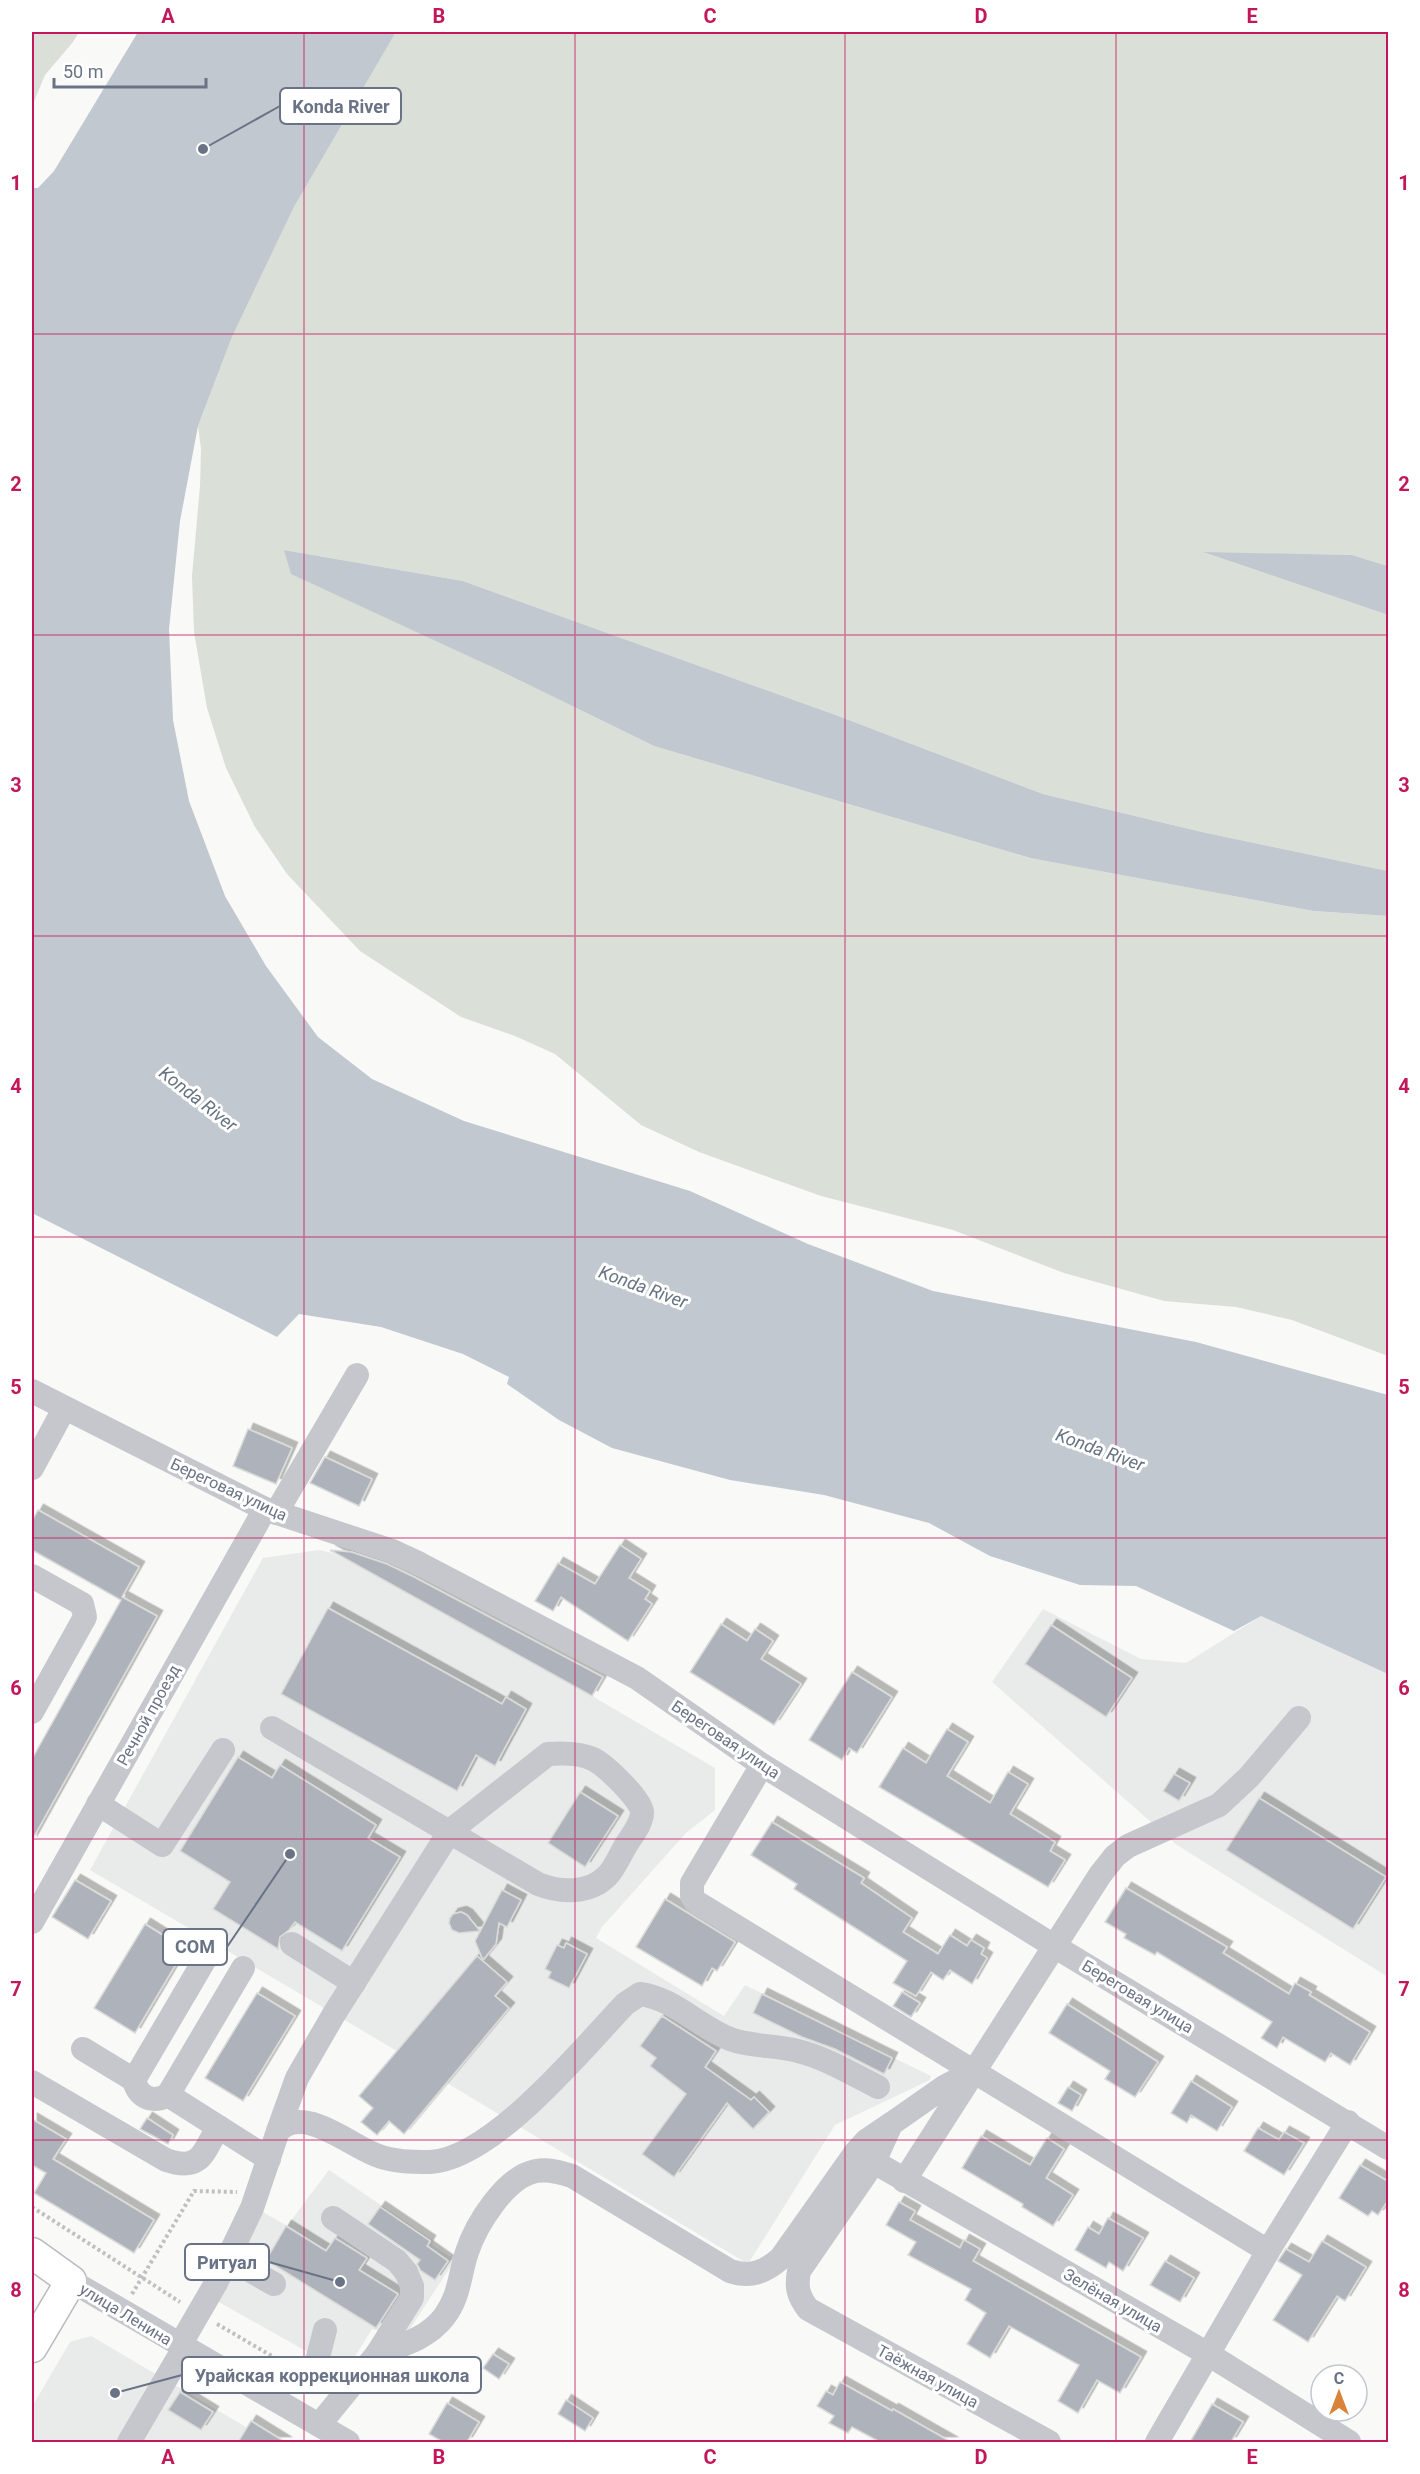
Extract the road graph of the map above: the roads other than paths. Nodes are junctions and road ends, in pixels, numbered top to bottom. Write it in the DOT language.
graph roads {
  1 [pos="357,1374"];
  2 [pos="32,1391"];
  3 [pos="64,1408"];
  4 [pos="32,1468"];
  5 [pos="270,1511"];
  6 [pos="32,1576"];
  7 [pos="32,1712"];
  8 [pos="1299,1718"];
  9 [pos="272,1728"];
  10 [pos="223,1750"];
  11 [pos="762,1765"];
  12 [pos="98,1804"];
  13 [pos="450,1831"];
  14 [pos="32,1922"];
  15 [pos="292,1944"];
  16 [pos="1054,1946"];
  17 [pos="211,1949"];
  18 [pos="243,1968"];
  19 [pos="354,1983"];
  20 [pos="83,2049"];
  21 [pos="973,2072"];
  22 [pos="134,2080"];
  23 [pos="32,2082"];
  24 [pos="878,2088"];
  25 [pos="168,2095"];
  26 [pos="1348,2122"];
  27 [pos="891,2124"];
  28 [pos="219,2127"];
  29 [pos="278,2131"];
  30 [pos="1389,2148"];
  31 [pos="269,2159"];
  32 [pos="874,2162"];
  33 [pos="904,2181"];
  34 [pos="333,2218"];
  35 [pos="1268,2251"];
  36 [pos="32,2253"];
  37 [pos="228,2258"];
  38 [pos="71,2281"];
  39 [pos="274,2284"];
  40 [pos="325,2330"];
  41 [pos="32,2347"];
  42 [pos="182,2347"];
  43 [pos="377,2354"];
  44 [pos="1208,2354"];
  45 [pos="347,2389"];
  46 [pos="319,2425"];
  47 [pos="129,2442"];
  48 [pos="348,2442"];
  49 [pos="1048,2442"];
  50 [pos="1156,2442"];
  51 [pos="1349,2442"];
  1 -- 5 [label="street, Речной проезд"];
  2 -- 3 [label="street, Береговая улица"];
  3 -- 4 [label="street"];
  3 -- 5 [label="street, Береговая улица"];
  5 -- 11 [label="street, Береговая улица"];
  5 -- 12 [label="street, Речной проезд"];
  6 -- 7 [label="street"];
  8 -- 16 [label="street"];
  9 -- 13 [label="street"];
  10 -- 12 [label="street"];
  11 -- 16 [label="street, Береговая улица"];
  11 -- 21 [label="street"];
  12 -- 14 [label="street, Речной проезд"];
  13 -- 13 [label="street"];
  13 -- 19 [label="street"];
  15 -- 19 [label="street"];
  16 -- 21 [label="street"];
  16 -- 26 [label="street, Береговая улица"];
  17 -- 22 [label="street"];
  18 -- 25 [label="street"];
  19 -- 29 [label="street"];
  20 -- 22 [label="street"];
  21 -- 27 [label="street"];
  21 -- 33 [label="street"];
  21 -- 35 [label="street"];
  22 -- 25 [label="street"];
  23 -- 28 [label="street"];
  24 -- 29 [label="street"];
  25 -- 28 [label="street"];
  26 -- 30 [label="street, Береговая улица"];
  26 -- 35 [label="street"];
  27 -- 32 [label="street"];
  27 -- 43 [label="street"];
  28 -- 31 [label="street"];
  29 -- 31 [label="street"];
  31 -- 37 [label="street"];
  32 -- 33 [label="street, Зелёная улица"];
  32 -- 49 [label="street, Таёжная улица"];
  33 -- 44 [label="street, Зелёная улица"];
  34 -- 43 [label="street"];
  35 -- 44 [label="street"];
  36 -- 38 [label="main road, улица Ленина"];
  37 -- 39 [label="street"];
  37 -- 42 [label="street"];
  38 -- 41 [label="main road"];
  38 -- 42 [label="street, улица Ленина"];
  40 -- 45 [label="street"];
  42 -- 46 [label="street, улица Ленина"];
  42 -- 47 [label="street"];
  43 -- 45 [label="street"];
  44 -- 50 [label="street"];
  44 -- 51 [label="street, Зелёная улица"];
  45 -- 46 [label="street"];
  46 -- 48 [label="street, улица Ленина"];
}
